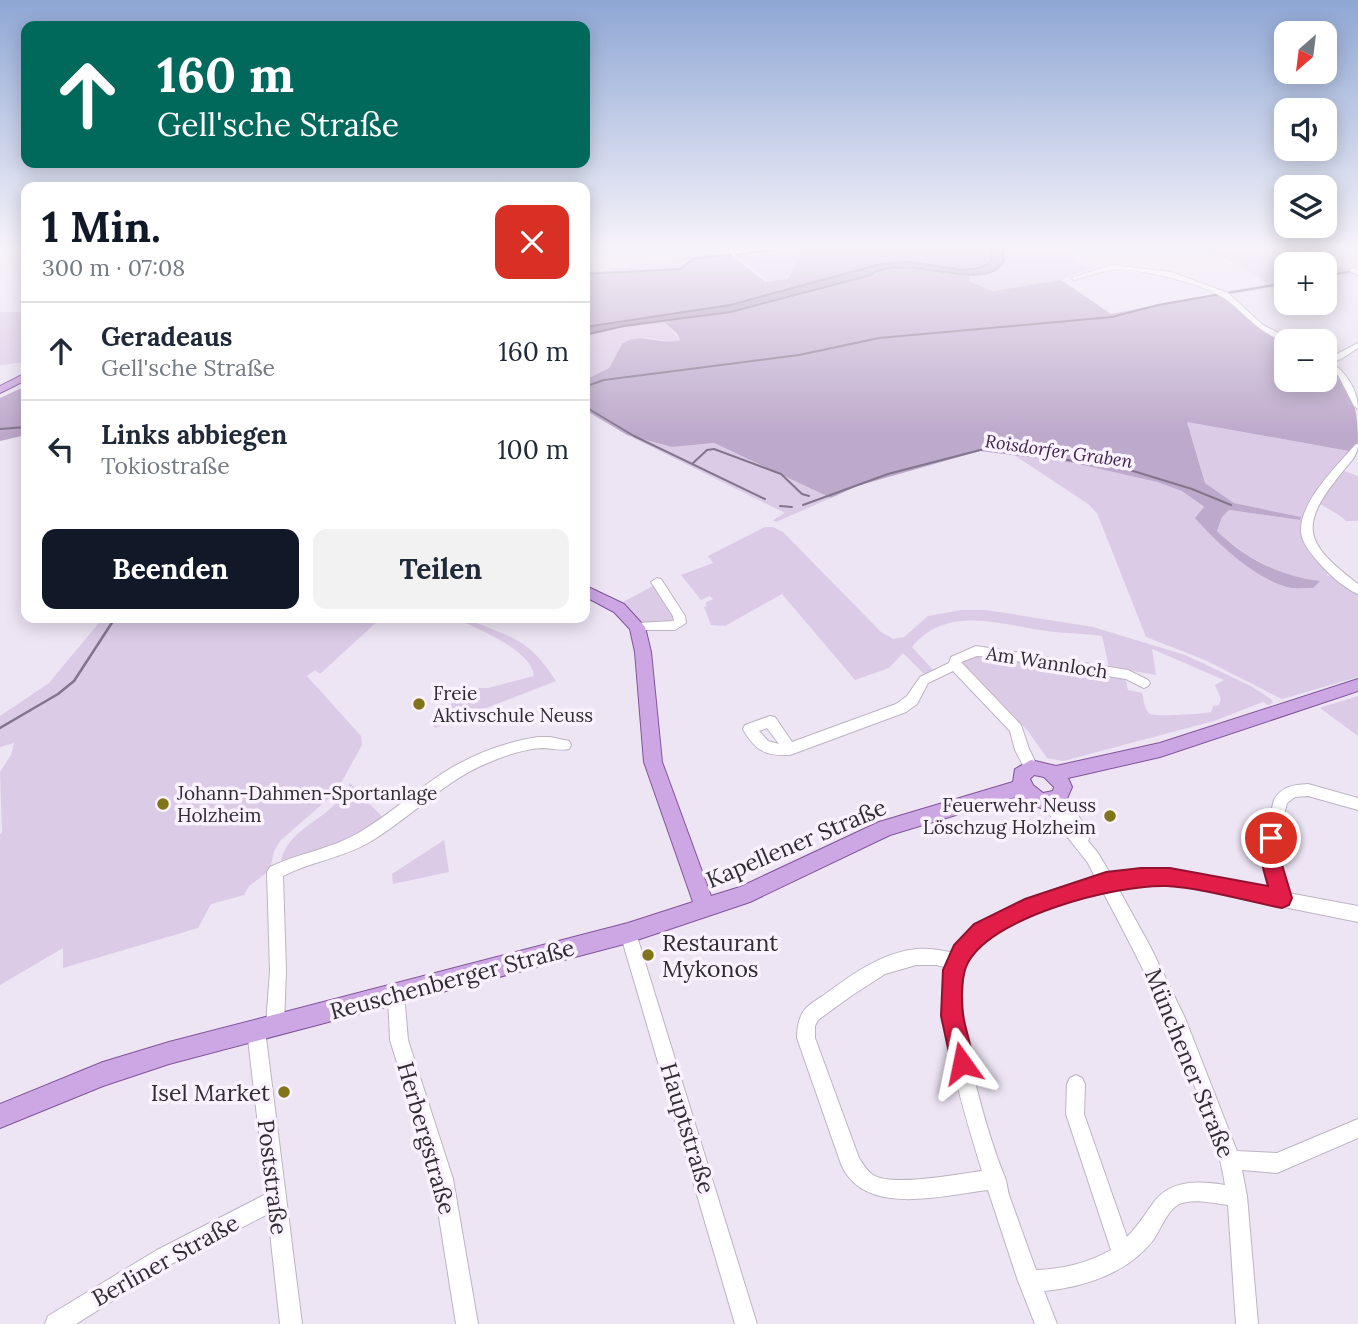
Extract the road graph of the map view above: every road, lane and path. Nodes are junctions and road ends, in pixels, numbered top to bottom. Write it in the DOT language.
graph roads {
  1 [pos="1241,311"];
  2 [pos="1274,334"];
  3 [pos="1358,345"];
  4 [pos="1337,357"];
  5 [pos="1337,370"];
  6 [pos="1358,407"];
  7 [pos="1358,447"];
  8 [pos="657,582"];
  9 [pos="1358,590"];
  10 [pos="590,593"];
  11 [pos="637,627"];
  12 [pos="955,665"];
  13 [pos="1144,683"];
  14 [pos="1358,685"];
  15 [pos="564,744"];
  16 [pos="789,749"];
  17 [pos="1031,767"];
  18 [pos="1023,787"];
  19 [pos="1055,789"];
  20 [pos="1358,804"];
  21 [pos="1093,858"];
  22 [pos="275,872"];
  23 [pos="1106,882"];
  24 [pos="276,891"];
  25 [pos="1282,898"];
  26 [pos="705,908"];
  27 [pos="1358,914"];
  28 [pos="628,933"];
  29 [pos="957,962"];
  30 [pos="396,993"];
  31 [pos="265,1028"];
  32 [pos="1076,1084"];
  33 [pos="0,1116"];
  34 [pos="1358,1128"];
  35 [pos="1231,1160"];
  36 [pos="996,1179"];
  37 [pos="1237,1196"];
  38 [pos="276,1199"];
  39 [pos="1125,1251"];
  40 [pos="1028,1281"];
  41 [pos="56,1324"];
  42 [pos="291,1324"];
  43 [pos="467,1324"];
  44 [pos="747,1324"];
  45 [pos="1046,1324"];
  46 [pos="1247,1324"];
  1 -- 2 [label="street"];
  3 -- 4 [label="street"];
  5 -- 6 [label="street"];
  7 -- 9 [label="street"];
  8 -- 11 [label="street"];
  10 -- 11 [label="main road"];
  11 -- 26 [label="main road"];
  12 -- 13 [label="street, Am Wannloch"];
  12 -- 16 [label="street, Am Wannloch"];
  12 -- 17 [label="street, Am Wannloch"];
  14 -- 19 [label="main road"];
  15 -- 22 [label="street"];
  17 -- 18 [label="main road"];
  17 -- 19 [label="main road"];
  18 -- 19 [label="main road"];
  18 -- 26 [label="main road, Kapellener Straße"];
  19 -- 21 [label="street, Münchener Straße"];
  20 -- 25 [label="street"];
  21 -- 23 [label="street, Münchener Straße"];
  22 -- 24 [label="street"];
  23 -- 25 [label="street"];
  23 -- 29 [label="street"];
  23 -- 35 [label="street, Münchener Straße"];
  24 -- 31 [label="street"];
  25 -- 27 [label="street"];
  26 -- 28 [label="main road, Kapellener Straße"];
  28 -- 30 [label="main road, Reuschenberger Straße"];
  28 -- 44 [label="street, Hauptstraße"];
  29 -- 36 [label="street"];
  29 -- 36 [label="street"];
  30 -- 31 [label="main road, Reuschenberger Straße"];
  30 -- 43 [label="street, Herbergstraße"];
  31 -- 33 [label="main road, Reuschenberger Straße"];
  31 -- 38 [label="street, Poststraße"];
  32 -- 39 [label="street"];
  34 -- 35 [label="street"];
  35 -- 37 [label="street, Münchener Straße"];
  36 -- 40 [label="street"];
  37 -- 39 [label="street"];
  37 -- 46 [label="street, Münchener Straße"];
  38 -- 41 [label="street, Berliner Straße"];
  38 -- 42 [label="street, Poststraße"];
  39 -- 40 [label="street"];
  40 -- 45 [label="street"];
}
